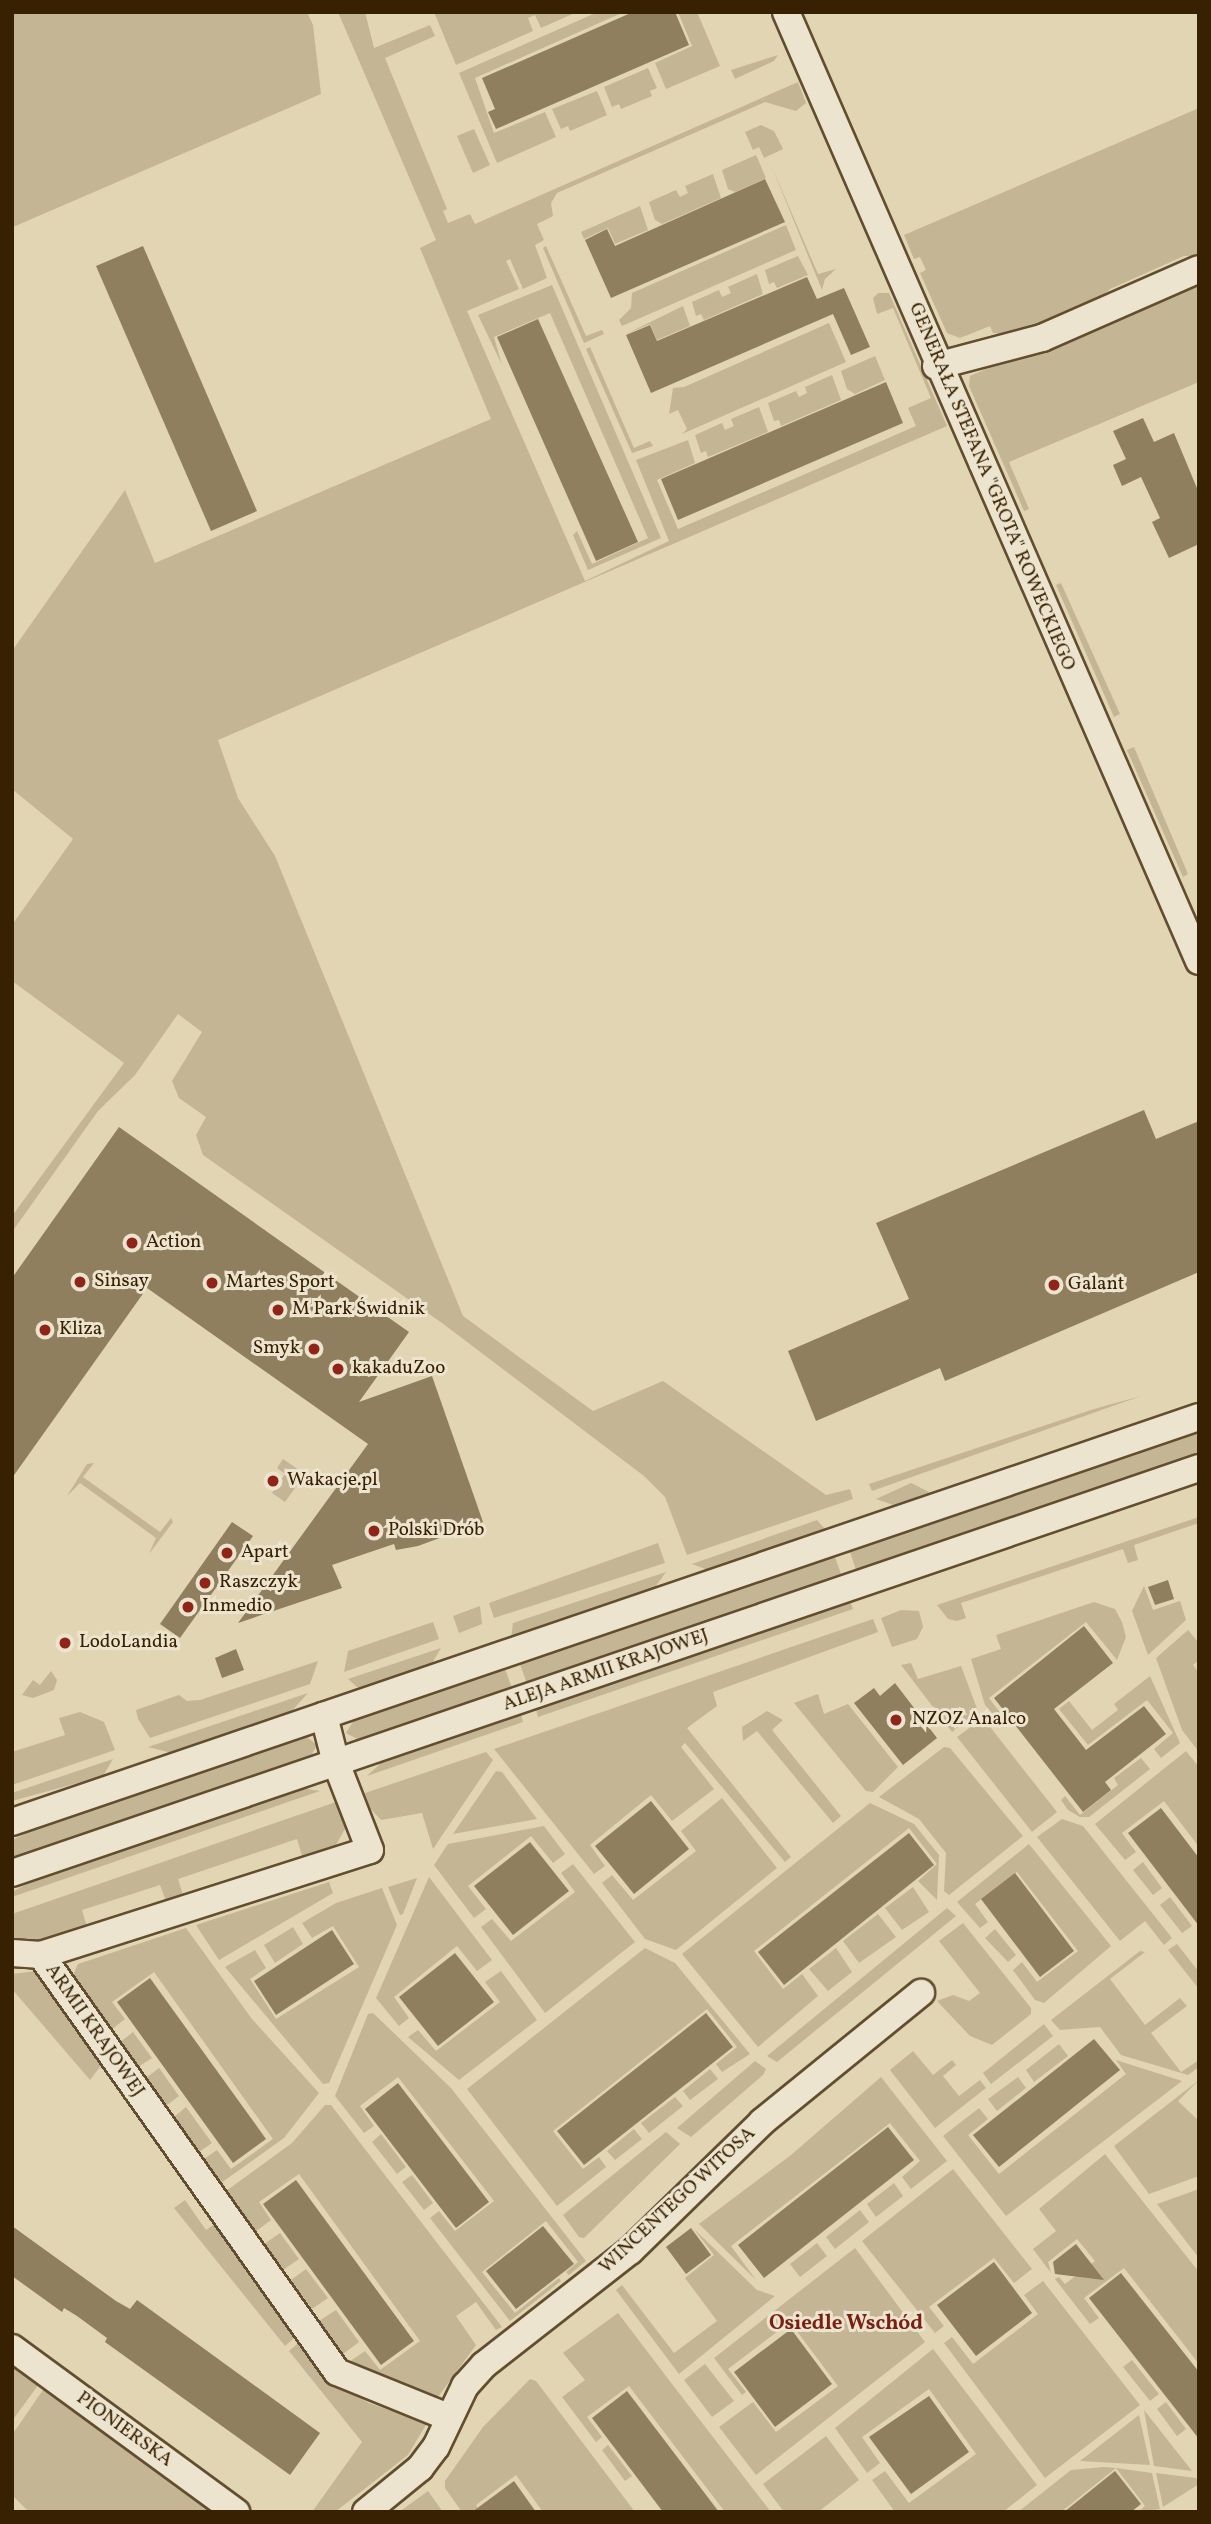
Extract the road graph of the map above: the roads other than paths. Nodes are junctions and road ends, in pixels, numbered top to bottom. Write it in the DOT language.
graph roads {
  1 [pos="786,12"];
  2 [pos="1199,269"];
  3 [pos="936,366"];
  4 [pos="1199,961"];
  5 [pos="1199,1417"];
  6 [pos="1199,1468"];
  7 [pos="324,1716"];
  8 [pos="336,1763"];
  9 [pos="12,1822"];
  10 [pos="12,1873"];
  11 [pos="12,1953"];
  12 [pos="41,1955"];
  13 [pos="921,1993"];
  14 [pos="12,2348"];
  15 [pos="448,2417"];
  16 [pos="236,2512"];
  17 [pos="366,2512"];
  1 -- 3 [label="street, GENERAŁA STEFANA \"GROTA\" ROWECKIEGO"];
  2 -- 3 [label="street"];
  3 -- 4 [label="street, GENERAŁA STEFANA \"GROTA\" ROWECKIEGO"];
  5 -- 7 [label="street"];
  6 -- 8 [label="street, ALEJA ARMII KRAJOWEJ"];
  7 -- 8 [label="street, ARMII KRAJOWEJ"];
  7 -- 9 [label="street"];
  8 -- 10 [label="street, ALEJA ARMII KRAJOWEJ"];
  8 -- 12 [label="street, ARMII KRAJOWEJ"];
  11 -- 12 [label="street"];
  12 -- 15 [label="street, ARMII KRAJOWEJ"];
  13 -- 15 [label="street, WINCENTEGO WITOSA"];
  14 -- 16 [label="street, PIONIERSKA"];
  15 -- 17 [label="street, WINCENTEGO WITOSA"];
}
